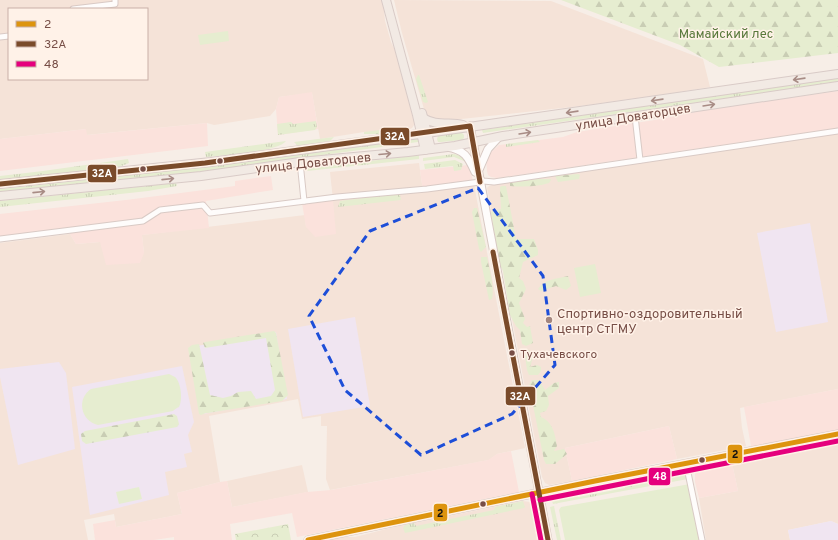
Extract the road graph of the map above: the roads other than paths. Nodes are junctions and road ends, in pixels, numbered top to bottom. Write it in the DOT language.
graph roads {
  1 [pos="115,0"];
  2 [pos="386,0"];
  3 [pos="391,0"];
  4 [pos="81,8"];
  5 [pos="838,74"];
  6 [pos="838,86"];
  7 [pos="635,116"];
  8 [pos="421,118"];
  9 [pos="470,126"];
  10 [pos="838,131"];
  11 [pos="408,135"];
  12 [pos="426,135"];
  13 [pos="499,137"];
  14 [pos="473,142"];
  15 [pos="445,147"];
  16 [pos="428,150"];
  17 [pos="640,160"];
  18 [pos="300,162"];
  19 [pos="479,177"];
  20 [pos="0,184"];
  21 [pos="0,196"];
  22 [pos="304,201"];
  23 [pos="0,239"];
  24 [pos="838,434"];
  25 [pos="686,463"];
  26 [pos="539,493"];
  27 [pos="308,540"];
  28 [pos="548,540"];
  29 [pos="702,540"];
  1 -- 4 [label="street"];
  2 -- 8 [label="main road"];
  3 -- 8 [label="main road"];
  5 -- 9 [label="main road, улица Доваторцев, one-way"];
  7 -- 6 [label="main road, улица Доваторцев, one-way"];
  13 -- 7 [label="main road, улица Доваторцев, one-way"];
  7 -- 17 [label="street"];
  8 -- 9 [label="main road"];
  8 -- 11 [label="main road"];
  8 -- 12 [label="main road"];
  9 -- 12 [label="main road, улица Доваторцев"];
  9 -- 14 [label="street"];
  10 -- 17 [label="street"];
  11 -- 12 [label="main road, улица Доваторцев"];
  11 -- 20 [label="main road, улица Доваторцев"];
  12 -- 16 [label="main road"];
  13 -- 14 [label="main road, улица Доваторцев"];
  13 -- 19 [label="street"];
  14 -- 15 [label="main road, улица Доваторцев"];
  14 -- 19 [label="street"];
  15 -- 16 [label="main road, улица Доваторцев"];
  15 -- 19 [label="street"];
  18 -- 16 [label="main road, улица Доваторцев, one-way"];
  17 -- 19 [label="street"];
  21 -- 18 [label="main road, улица Доваторцев, one-way"];
  18 -- 22 [label="street"];
  19 -- 22 [label="street"];
  19 -- 26 [label="street"];
  22 -- 23 [label="street"];
  24 -- 25 [label="street"];
  25 -- 26 [label="street"];
  25 -- 29 [label="street"];
  26 -- 27 [label="street"];
  26 -- 28 [label="street"];
}
